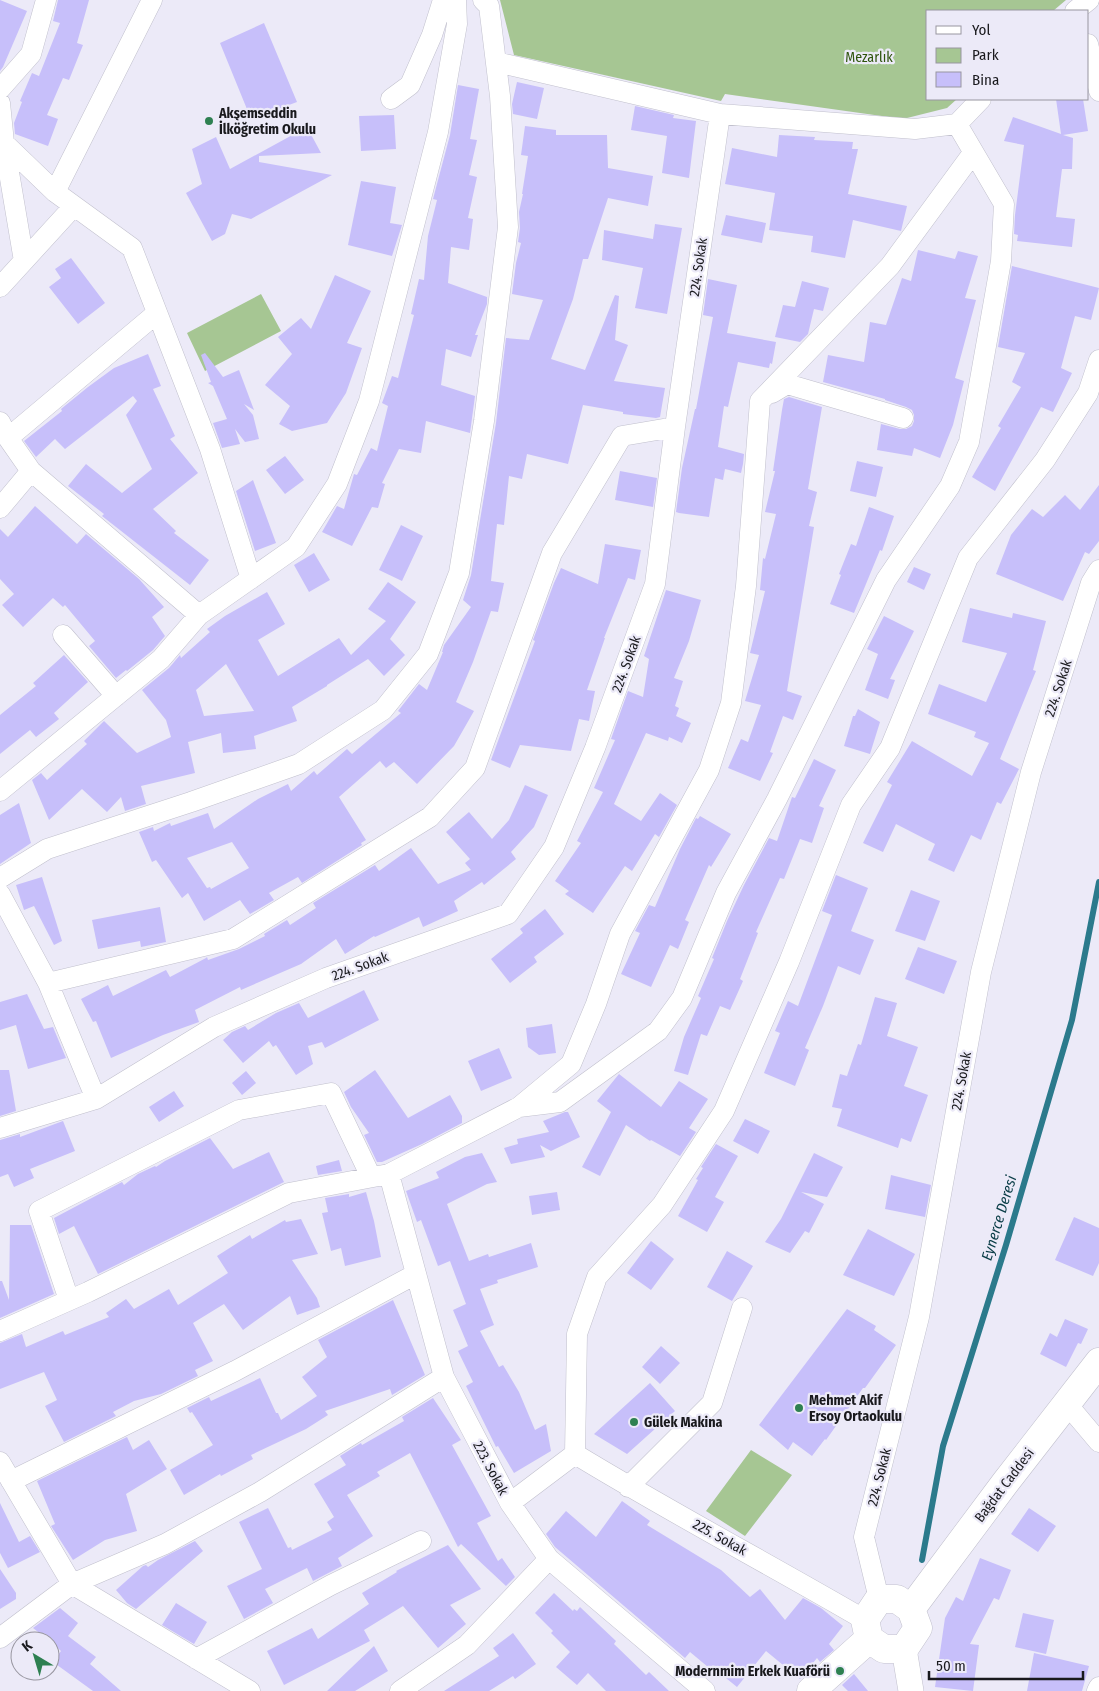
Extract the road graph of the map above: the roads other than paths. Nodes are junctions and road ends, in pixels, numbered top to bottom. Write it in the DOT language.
graph roads {
  1 [pos="46,0"];
  2 [pos="152,0"];
  3 [pos="443,0"];
  4 [pos="456,0"];
  5 [pos="484,0"];
  6 [pos="1089,48"];
  7 [pos="496,62"];
  8 [pos="0,89"];
  9 [pos="1099,91"];
  10 [pos="391,99"];
  11 [pos="980,100"];
  12 [pos="0,103"];
  13 [pos="720,114"];
  14 [pos="957,124"];
  15 [pos="4,143"];
  16 [pos="974,153"];
  17 [pos="55,192"];
  18 [pos="74,206"];
  19 [pos="24,261"];
  20 [pos="0,288"];
  21 [pos="157,313"];
  22 [pos="1099,360"];
  23 [pos="760,401"];
  24 [pos="903,418"];
  25 [pos="675,427"];
  26 [pos="4,430"];
  27 [pos="31,471"];
  28 [pos="0,508"];
  29 [pos="1099,570"];
  30 [pos="251,579"];
  31 [pos="199,615"];
  32 [pos="62,635"];
  33 [pos="116,696"];
  34 [pos="0,791"];
  35 [pos="0,878"];
  36 [pos="0,894"];
  37 [pos="48,982"];
  38 [pos="96,1099"];
  39 [pos="519,1107"];
  40 [pos="0,1128"];
  41 [pos="380,1175"];
  42 [pos="416,1274"];
  43 [pos="69,1300"];
  44 [pos="742,1308"];
  45 [pos="0,1331"];
  46 [pos="1099,1362"];
  47 [pos="444,1377"];
  48 [pos="1066,1404"];
  49 [pos="1099,1442"];
  50 [pos="575,1454"];
  51 [pos="0,1462"];
  52 [pos="11,1481"];
  53 [pos="628,1487"];
  54 [pos="510,1503"];
  55 [pos="421,1541"];
  56 [pos="549,1559"];
  57 [pos="72,1584"];
  58 [pos="911,1608"];
  59 [pos="871,1619"];
  60 [pos="0,1638"];
  61 [pos="904,1649"];
  62 [pos="196,1659"];
  63 [pos="1099,1687"];
  64 [pos="250,1691"];
  65 [pos="400,1691"];
  66 [pos="705,1691"];
  67 [pos="811,1691"];
  68 [pos="911,1691"];
  69 [pos="1097,1691"];
  1 -- 8 [label="street"];
  2 -- 17 [label="street"];
  3 -- 10 [label="street"];
  4 -- 30 [label="street"];
  5 -- 7 [label="street"];
  6 -- 9 [label="street"];
  7 -- 13 [label="street"];
  7 -- 35 [label="street"];
  11 -- 14 [label="street"];
  12 -- 15 [label="street"];
  13 -- 14 [label="street"];
  13 -- 25 [label="street, 224. Sokak"];
  14 -- 16 [label="street"];
  15 -- 17 [label="street"];
  15 -- 19 [label="street"];
  16 -- 23 [label="street"];
  16 -- 39 [label="street"];
  17 -- 18 [label="street"];
  18 -- 19 [label="street"];
  18 -- 21 [label="street"];
  19 -- 20 [label="street"];
  21 -- 26 [label="street"];
  21 -- 30 [label="street"];
  22 -- 50 [label="street"];
  23 -- 24 [label="street"];
  23 -- 39 [label="street"];
  25 -- 37 [label="street"];
  25 -- 38 [label="street, 224. Sokak"];
  26 -- 27 [label="street"];
  27 -- 28 [label="street"];
  27 -- 31 [label="street"];
  29 -- 59 [label="street, 224. Sokak"];
  30 -- 31 [label="street"];
  31 -- 33 [label="street"];
  32 -- 33 [label="street"];
  33 -- 34 [label="street"];
  36 -- 37 [label="street"];
  37 -- 38 [label="street"];
  38 -- 40 [label="street, 224. Sokak"];
  39 -- 41 [label="street"];
  41 -- 42 [label="street, 223. Sokak"];
  41 -- 43 [label="street"];
  41 -- 43 [label="street, 223. Sokak"];
  42 -- 47 [label="street, 223. Sokak"];
  42 -- 52 [label="street"];
  43 -- 45 [label="street"];
  44 -- 53 [label="street"];
  46 -- 48 [label="main road, Bağdat Caddesi"];
  47 -- 54 [label="street, 223. Sokak"];
  47 -- 57 [label="street"];
  48 -- 49 [label="street"];
  48 -- 58 [label="main road, Bağdat Caddesi"];
  50 -- 53 [label="street, 225. Sokak"];
  50 -- 54 [label="street"];
  51 -- 52 [label="street"];
  52 -- 57 [label="street"];
  53 -- 59 [label="street, 225. Sokak"];
  54 -- 56 [label="street, 223. Sokak"];
  55 -- 62 [label="street"];
  56 -- 65 [label="street"];
  56 -- 66 [label="street, 223. Sokak"];
  57 -- 60 [label="street"];
  57 -- 62 [label="street"];
  58 -- 59 [label="main road"];
  58 -- 61 [label="main road"];
  59 -- 61 [label="main road"];
  59 -- 67 [label="main road"];
  61 -- 68 [label="street"];
  62 -- 64 [label="street"];
  63 -- 69 [label="street"];
}
